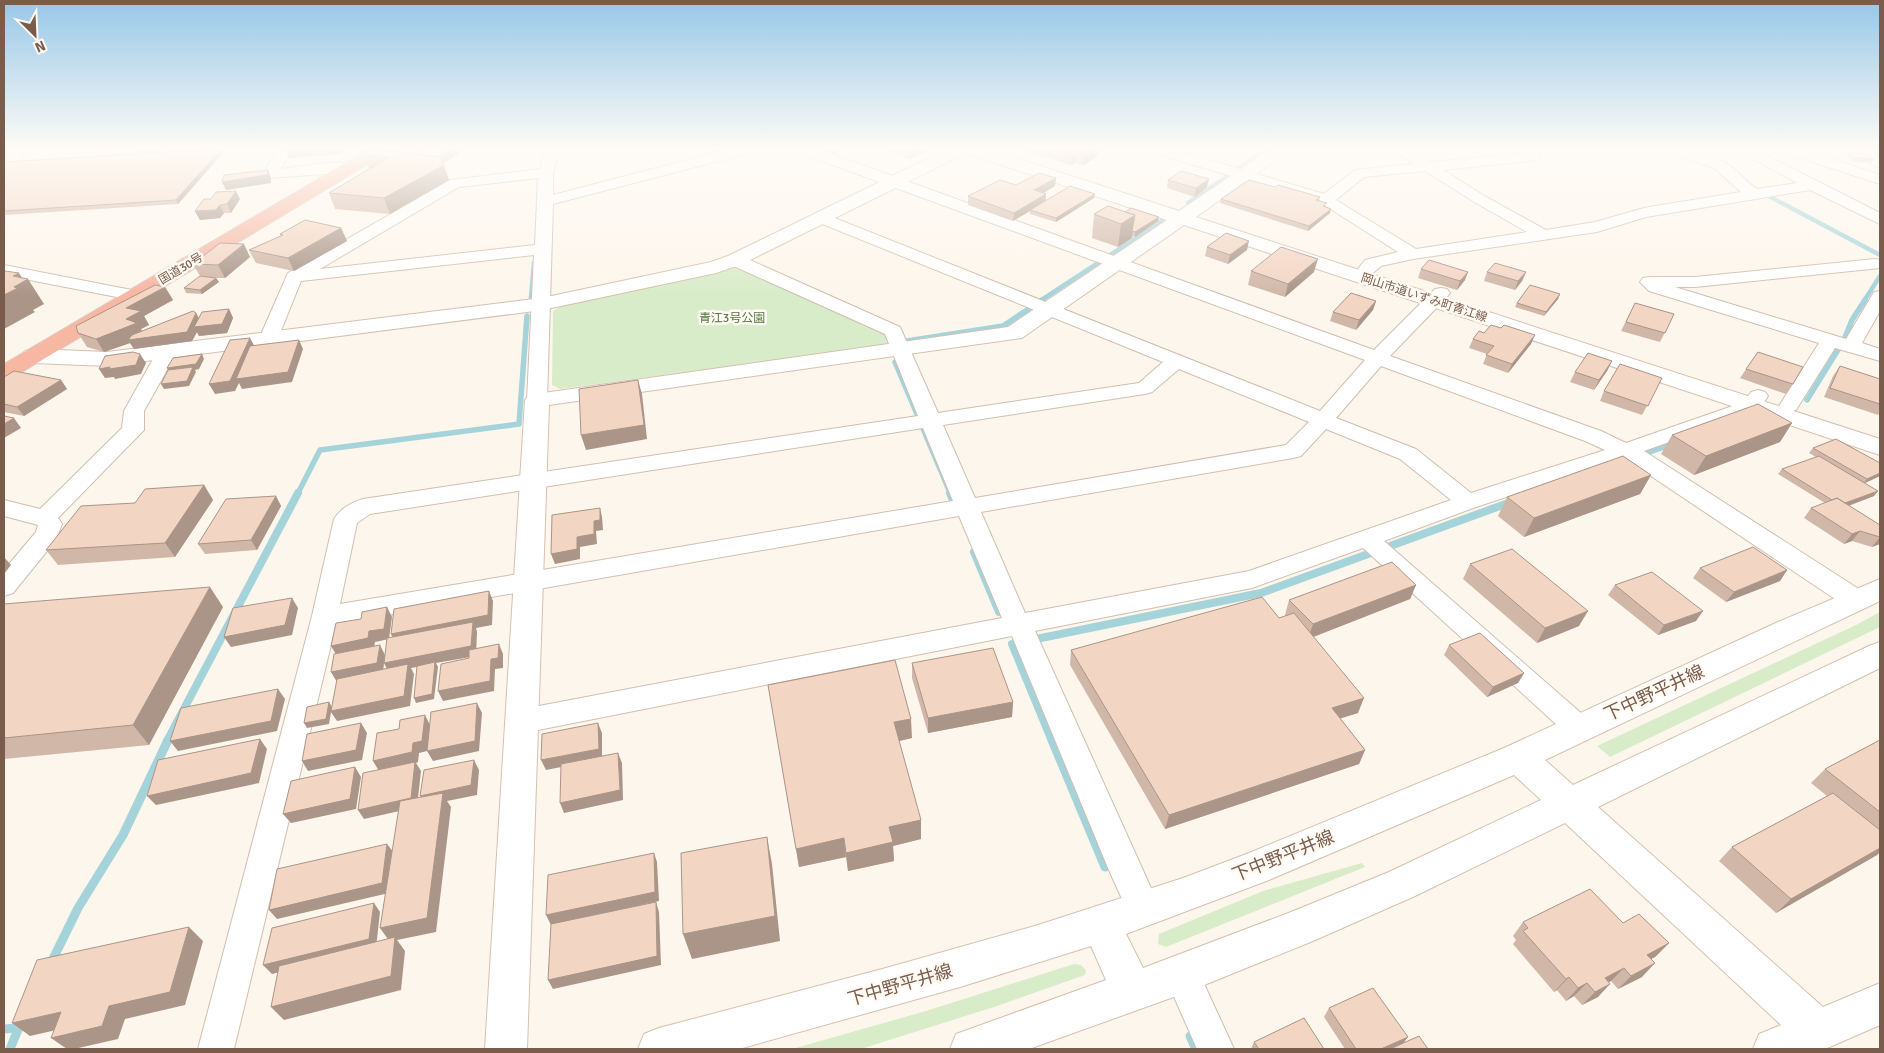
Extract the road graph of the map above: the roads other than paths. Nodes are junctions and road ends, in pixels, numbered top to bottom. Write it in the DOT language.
graph roads {
  1 [pos="288,197"];
  2 [pos="296,197"];
  3 [pos="431,197"];
  4 [pos="546,197"];
  5 [pos="561,197"];
  6 [pos="859,197"];
  7 [pos="933,197"];
  8 [pos="1125,197"];
  9 [pos="1132,197"];
  10 [pos="1209,197"];
  11 [pos="1317,197"];
  12 [pos="1330,197"];
  13 [pos="1477,197"];
  14 [pos="1729,197"];
  15 [pos="1836,197"];
  16 [pos="1326,200"];
  17 [pos="546,201"];
  18 [pos="825,216"];
  19 [pos="1186,216"];
  20 [pos="1880,219"];
  21 [pos="1544,235"];
  22 [pos="542,249"];
  23 [pos="1413,254"];
  24 [pos="735,260"];
  25 [pos="1109,261"];
  26 [pos="1875,264"];
  27 [pos="1367,269"];
  28 [pos="4,270"];
  29 [pos="294,277"];
  30 [pos="117,292"];
  31 [pos="137,296"];
  32 [pos="1880,296"];
  33 [pos="1437,297"];
  34 [pos="542,304"];
  35 [pos="1040,306"];
  36 [pos="269,339"];
  37 [pos="1841,344"];
  38 [pos="900,349"];
  39 [pos="167,352"];
  40 [pos="1880,355"];
  41 [pos="33,356"];
  42 [pos="4,358"];
  43 [pos="1377,358"];
  44 [pos="1176,361"];
  45 [pos="4,373"];
  46 [pos="537,400"];
  47 [pos="1755,401"];
  48 [pos="1789,406"];
  49 [pos="1322,420"];
  50 [pos="924,421"];
  51 [pos="1880,435"];
  52 [pos="1880,448"];
  53 [pos="1634,455"];
  54 [pos="532,480"];
  55 [pos="1468,502"];
  56 [pos="967,506"];
  57 [pos="4,508"];
  58 [pos="45,518"];
  59 [pos="1376,546"];
  60 [pos="527,580"];
  61 [pos="4,587"];
  62 [pos="1868,594"];
  63 [pos="324,616"];
  64 [pos="1024,636"];
  65 [pos="1880,654"];
  66 [pos="523,721"];
  67 [pos="1579,728"];
  68 [pos="1518,757"];
  69 [pos="1570,805"];
  70 [pos="1143,908"];
  71 [pos="1100,923"];
  72 [pos="1182,974"];
  73 [pos="1132,990"];
  74 [pos="1880,1004"];
  75 [pos="1818,1031"];
  76 [pos="216,1049"];
  77 [pos="506,1049"];
  78 [pos="659,1049"];
  79 [pos="971,1049"];
  80 [pos="1216,1049"];
  81 [pos="1774,1049"];
  1 -- 30 [label="highway, 国道30号"];
  2 -- 31 [label="highway, 国道30号"];
  3 -- 29 [label="street"];
  4 -- 17 [label="street"];
  5 -- 17 [label="street"];
  6 -- 18 [label="street"];
  7 -- 25 [label="street"];
  8 -- 19 [label="street, 岡山市道いずみ町青江線"];
  9 -- 19 [label="street, 岡山市道いずみ町青江線"];
  10 -- 19 [label="street"];
  11 -- 16 [label="street"];
  12 -- 16 [label="street"];
  13 -- 21 [label="street"];
  14 -- 21 [label="street"];
  15 -- 20 [label="street"];
  16 -- 23 [label="street"];
  17 -- 22 [label="street"];
  18 -- 24 [label="street"];
  18 -- 35 [label="street"];
  19 -- 25 [label="street"];
  19 -- 27 [label="street, 岡山市道いずみ町青江線"];
  19 -- 33 [label="street, 岡山市道いずみ町青江線"];
  21 -- 23 [label="street"];
  22 -- 29 [label="street"];
  22 -- 34 [label="street"];
  23 -- 27 [label="street"];
  24 -- 34 [label="street"];
  24 -- 38 [label="street"];
  25 -- 35 [label="street"];
  25 -- 43 [label="street"];
  26 -- 37 [label="street"];
  27 -- 33 [label="street, 岡山市道いずみ町青江線"];
  28 -- 30 [label="street"];
  29 -- 36 [label="street"];
  30 -- 31 [label="street"];
  30 -- 42 [label="highway, 国道30号"];
  31 -- 41 [label="highway, 国道30号"];
  32 -- 37 [label="street"];
  33 -- 43 [label="street"];
  33 -- 47 [label="street, 岡山市道いずみ町青江線"];
  34 -- 36 [label="street"];
  34 -- 46 [label="street"];
  35 -- 38 [label="street"];
  35 -- 44 [label="street"];
  36 -- 39 [label="street"];
  37 -- 40 [label="street"];
  37 -- 48 [label="street"];
  38 -- 46 [label="street"];
  38 -- 50 [label="street"];
  39 -- 41 [label="street"];
  39 -- 58 [label="street"];
  41 -- 45 [label="highway, 国道30号"];
  43 -- 49 [label="street"];
  43 -- 53 [label="street"];
  44 -- 49 [label="street"];
  44 -- 50 [label="street"];
  46 -- 54 [label="street"];
  47 -- 48 [label="street, 岡山市道いずみ町青江線"];
  47 -- 52 [label="street, 岡山市道いずみ町青江線"];
  47 -- 53 [label="street"];
  48 -- 51 [label="street, 岡山市道いずみ町青江線"];
  49 -- 55 [label="street"];
  49 -- 56 [label="street"];
  50 -- 54 [label="street"];
  50 -- 56 [label="street"];
  53 -- 55 [label="street"];
  53 -- 62 [label="street"];
  54 -- 60 [label="street"];
  54 -- 63 [label="street"];
  55 -- 59 [label="street"];
  56 -- 60 [label="street"];
  56 -- 64 [label="street"];
  57 -- 58 [label="street"];
  58 -- 61 [label="street"];
  59 -- 64 [label="street"];
  59 -- 67 [label="street"];
  60 -- 63 [label="street"];
  60 -- 66 [label="street"];
  62 -- 67 [label="street, 下中野平井線"];
  63 -- 76 [label="street"];
  64 -- 66 [label="street"];
  64 -- 70 [label="street"];
  65 -- 69 [label="street"];
  66 -- 77 [label="street"];
  67 -- 68 [label="street, 下中野平井線"];
  68 -- 69 [label="street"];
  68 -- 70 [label="street, 下中野平井線"];
  69 -- 72 [label="street"];
  69 -- 75 [label="street"];
  70 -- 71 [label="street, 下中野平井線"];
  71 -- 73 [label="street"];
  71 -- 78 [label="street, 下中野平井線"];
  72 -- 73 [label="street"];
  72 -- 80 [label="street"];
  73 -- 79 [label="street"];
  74 -- 75 [label="street"];
  75 -- 81 [label="street"];
}
